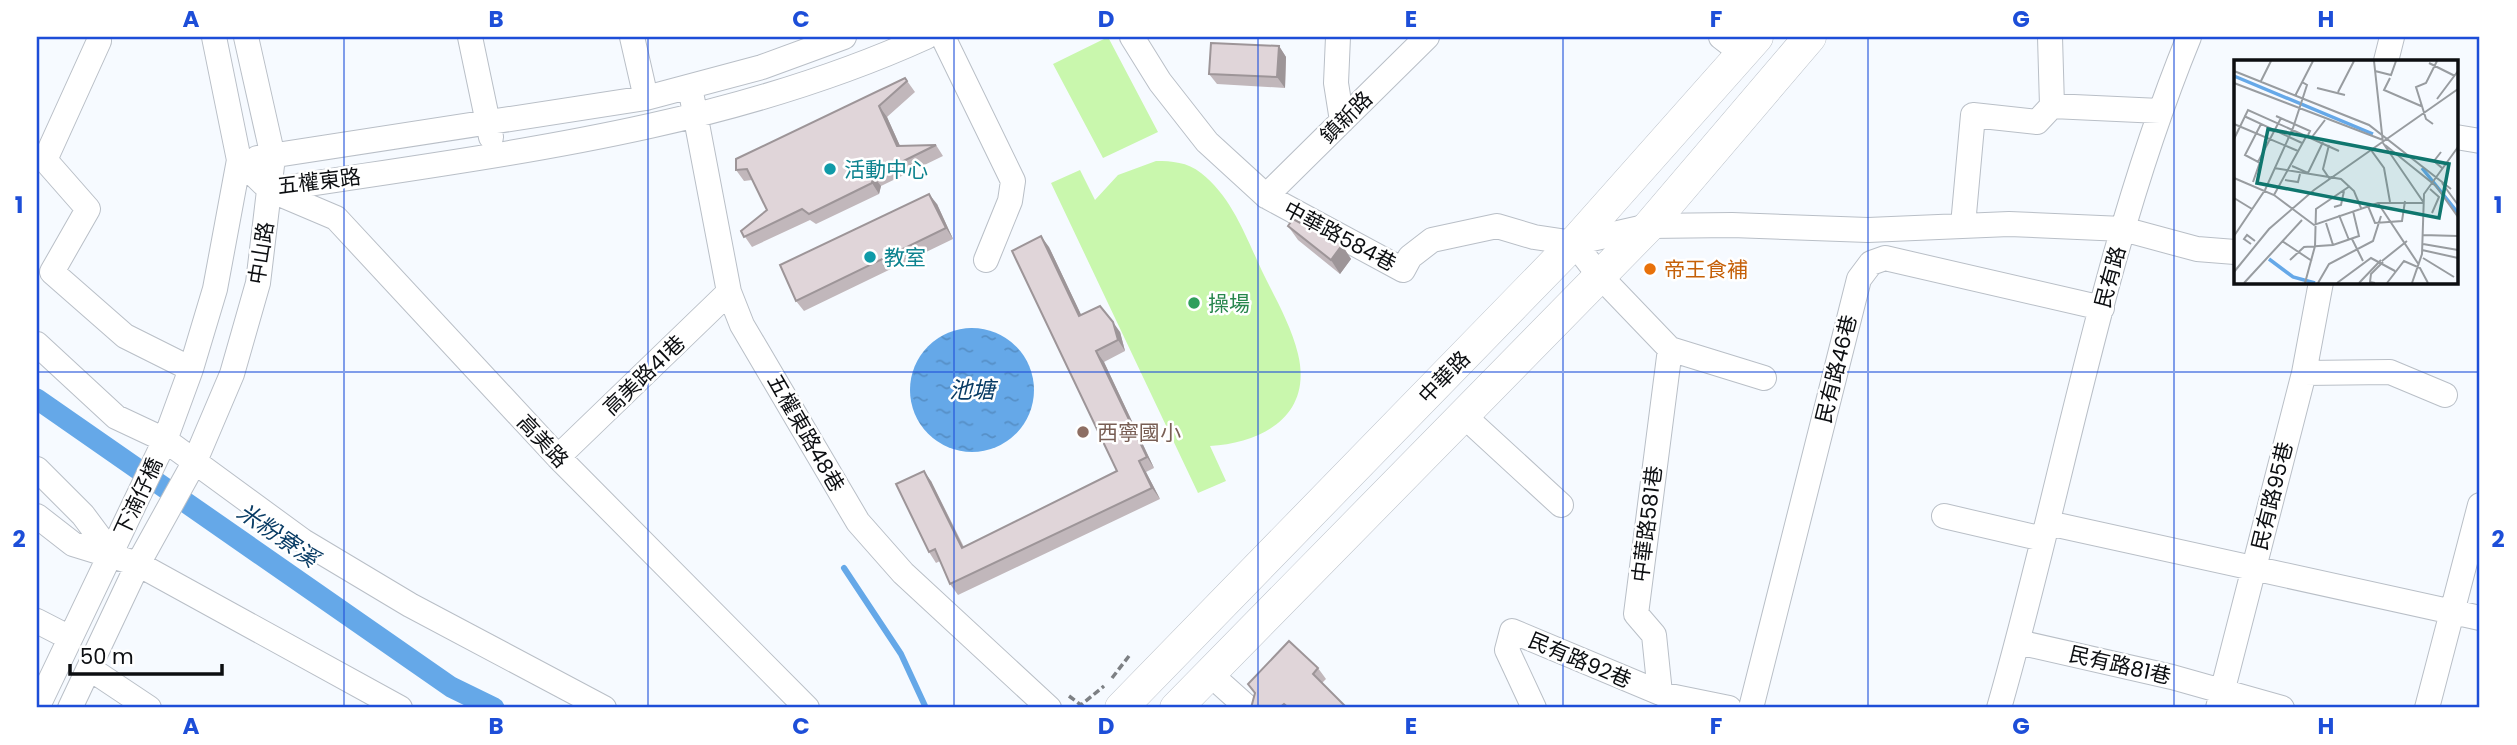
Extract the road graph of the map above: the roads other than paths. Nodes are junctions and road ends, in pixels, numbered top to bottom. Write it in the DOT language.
graph roads {
  1 [pos="214,37"];
  2 [pos="246,37"];
  3 [pos="470,37"];
  4 [pos="632,37"];
  5 [pos="844,37"];
  6 [pos="926,37"];
  7 [pos="943,37"];
  8 [pos="1132,37"];
  9 [pos="1338,37"];
  10 [pos="1427,37"];
  11 [pos="1810,37"];
  12 [pos="2050,37"];
  13 [pos="2189,37"];
  14 [pos="2392,37"];
  15 [pos="99,41"];
  16 [pos="1741,43"];
  17 [pos="2386,60"];
  18 [pos="690,87"];
  19 [pos="646,98"];
  20 [pos="2052,106"];
  21 [pos="2160,111"];
  22 [pos="696,118"];
  23 [pos="1342,121"];
  24 [pos="487,123"];
  25 [pos="2458,137"];
  26 [pos="2480,141"];
  27 [pos="495,155"];
  28 [pos="41,156"];
  29 [pos="273,156"];
  30 [pos="239,160"];
  31 [pos="270,190"];
  32 [pos="1266,196"];
  33 [pos="1963,225"];
  34 [pos="1649,226"];
  35 [pos="2123,229"];
  36 [pos="1574,243"];
  37 [pos="2234,252"];
  38 [pos="986,260"];
  39 [pos="1599,275"];
  40 [pos="2321,284"];
  41 [pos="729,292"];
  42 [pos="2102,308"];
  43 [pos="37,344"];
  44 [pos="1670,349"];
  45 [pos="191,369"];
  46 [pos="2304,373"];
  47 [pos="1764,378"];
  48 [pos="2445,395"];
  49 [pos="1463,415"];
  50 [pos="165,440"];
  51 [pos="558,457"];
  52 [pos="195,461"];
  53 [pos="37,469"];
  54 [pos="1561,505"];
  55 [pos="2480,505"];
  56 [pos="37,516"];
  57 [pos="1944,516"];
  58 [pos="2046,531"];
  59 [pos="112,554"];
  60 [pos="138,564"];
  61 [pos="2253,569"];
  62 [pos="2452,611"];
  63 [pos="2480,618"];
  64 [pos="37,621"];
  65 [pos="70,638"];
  66 [pos="2018,642"];
  67 [pos="89,668"];
  68 [pos="1210,674"];
  69 [pos="1660,693"];
  70 [pos="1054,699"];
  71 [pos="2220,700"];
  72 [pos="37,708"];
  73 [pos="69,708"];
  74 [pos="149,708"];
  75 [pos="400,708"];
  76 [pos="604,708"];
  77 [pos="807,708"];
  78 [pos="1121,708"];
  79 [pos="1176,708"];
  80 [pos="1248,708"];
  81 [pos="1534,708"];
  82 [pos="1729,708"];
  83 [pos="1751,708"];
  84 [pos="1998,708"];
  85 [pos="2282,708"];
  86 [pos="2427,708"];
  1 -- 30 [label="street, 中山路"];
  2 -- 29 [label="street, 中山路"];
  3 -- 24 [label="street"];
  4 -- 19 [label="street"];
  5 -- 18 [label="street, 五權東路"];
  6 -- 22 [label="street, 五權東路"];
  7 -- 38 [label="street"];
  8 -- 32 [label="street, 中華路584巷"];
  9 -- 23 [label="street"];
  10 -- 23 [label="street, 鎮新路"];
  11 -- 34 [label="main road, 中華路"];
  12 -- 20 [label="street"];
  13 -- 21 [label="street, 民有路"];
  14 -- 17 [label="street"];
  15 -- 28 [label="street"];
  16 -- 36 [label="main road, 中華路"];
  18 -- 19 [label="street, 五權東路"];
  18 -- 22 [label="street, 五權東路48巷"];
  19 -- 24 [label="street, 五權東路"];
  20 -- 21 [label="street"];
  20 -- 33 [label="street"];
  21 -- 35 [label="street, 民有路"];
  22 -- 27 [label="street, 五權東路"];
  22 -- 41 [label="street, 五權東路48巷"];
  23 -- 32 [label="street, 鎮新路"];
  24 -- 27 [label="street"];
  24 -- 29 [label="street, 五權東路"];
  25 -- 26 [label="street"];
  27 -- 31 [label="street, 五權東路"];
  28 -- 45 [label="street"];
  29 -- 30 [label="street, 五權東路"];
  29 -- 31 [label="street, 中山路"];
  30 -- 31 [label="street, 五權東路"];
  30 -- 45 [label="street, 中山路"];
  31 -- 51 [label="street, 高美路"];
  31 -- 52 [label="street, 中山路"];
  32 -- 36 [label="street, 中華路584巷"];
  33 -- 34 [label="street"];
  33 -- 35 [label="street"];
  34 -- 36 [label="street, 中華路584巷"];
  34 -- 39 [label="main road, 中華路"];
  35 -- 37 [label="street"];
  35 -- 42 [label="street, 民有路"];
  36 -- 39 [label="street"];
  36 -- 78 [label="main road, 中華路"];
  39 -- 44 [label="street"];
  39 -- 49 [label="main road, 中華路"];
  40 -- 46 [label="street, 民有路95巷"];
  41 -- 51 [label="street, 高美路41巷"];
  41 -- 70 [label="street, 五權東路48巷"];
  42 -- 58 [label="street, 民有路"];
  42 -- 83 [label="street, 民有路46巷"];
  43 -- 50 [label="street"];
  44 -- 47 [label="street"];
  44 -- 69 [label="street, 中華路581巷"];
  45 -- 50 [label="street, 中山路"];
  46 -- 48 [label="street"];
  46 -- 61 [label="street, 民有路95巷"];
  49 -- 54 [label="street"];
  49 -- 68 [label="main road, 中華路"];
  50 -- 52 [label="street"];
  50 -- 59 [label="street, 下湳仔橋"];
  51 -- 77 [label="street, 高美路"];
  52 -- 60 [label="street, 下湳仔橋"];
  52 -- 76 [label="street"];
  53 -- 59 [label="street"];
  55 -- 62 [label="street"];
  56 -- 59 [label="street"];
  57 -- 58 [label="street"];
  58 -- 61 [label="street"];
  58 -- 66 [label="street, 民有路"];
  59 -- 60 [label="street"];
  59 -- 65 [label="street"];
  60 -- 67 [label="street"];
  60 -- 75 [label="street"];
  61 -- 62 [label="street"];
  61 -- 71 [label="street, 民有路95巷"];
  62 -- 63 [label="street"];
  62 -- 86 [label="street"];
  64 -- 65 [label="street"];
  65 -- 72 [label="street"];
  66 -- 71 [label="street, 民有路81巷"];
  66 -- 84 [label="street, 民有路"];
  67 -- 73 [label="street"];
  67 -- 74 [label="street"];
  68 -- 79 [label="main road, 中華路"];
  68 -- 80 [label="street"];
  69 -- 81 [label="street, 民有路92巷"];
  69 -- 82 [label="street, 民有路92巷"];
  71 -- 85 [label="street, 民有路81巷"];
}
